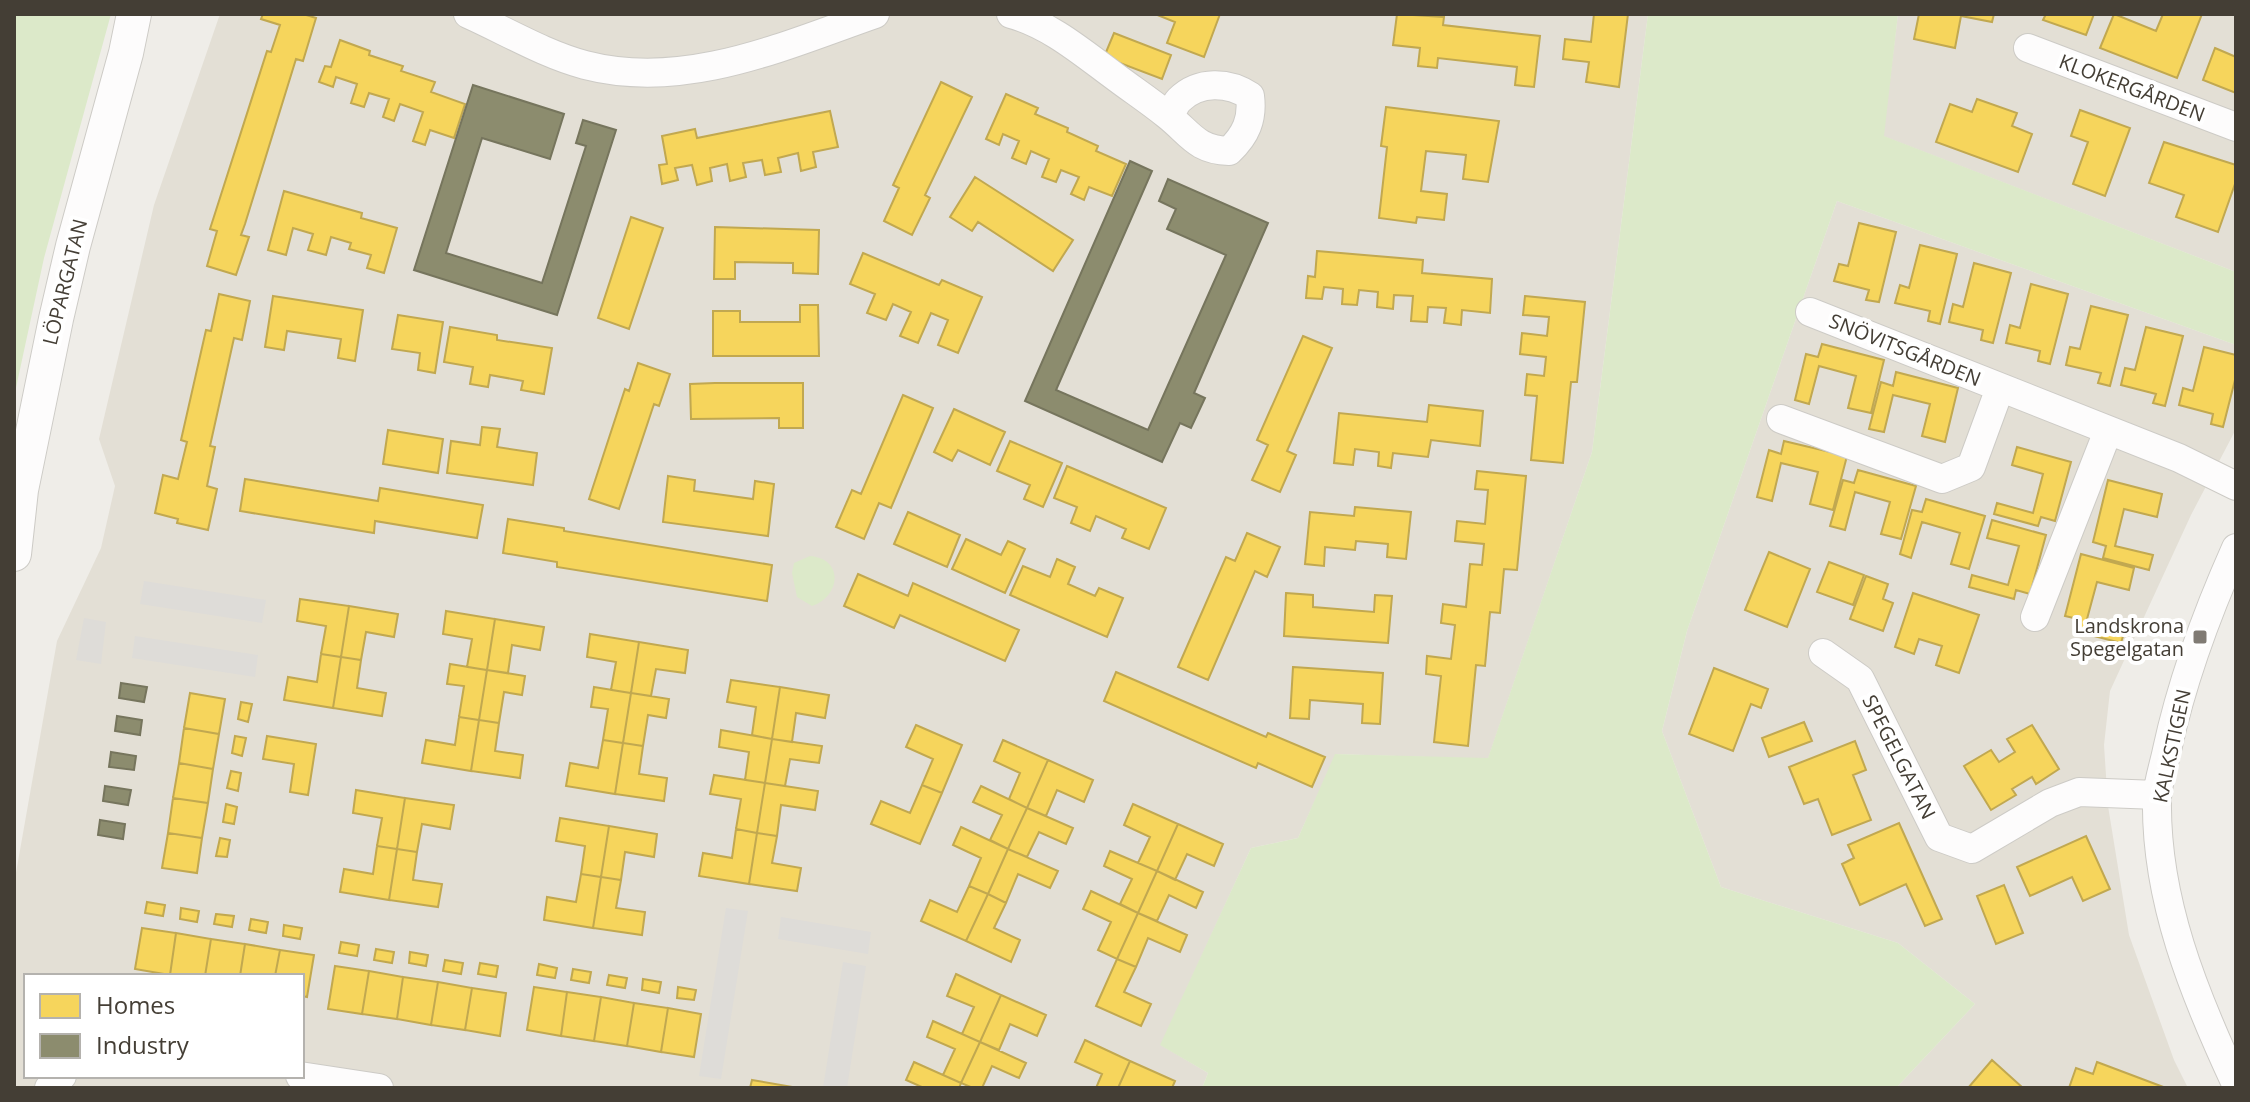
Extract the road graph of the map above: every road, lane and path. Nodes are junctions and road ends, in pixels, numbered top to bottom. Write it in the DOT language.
graph roads {
  1 [pos="134,14"];
  2 [pos="468,14"];
  3 [pos="875,14"];
  4 [pos="1011,14"];
  5 [pos="2028,48"];
  6 [pos="1170,117"];
  7 [pos="2236,127"];
  8 [pos="1810,312"];
  9 [pos="2000,388"];
  10 [pos="1781,419"];
  11 [pos="2108,431"];
  12 [pos="2236,486"];
  13 [pos="16,541"];
  14 [pos="2236,548"];
  15 [pos="2035,617"];
  16 [pos="1823,653"];
  17 [pos="2157,795"];
  18 [pos="304,1077"];
  19 [pos="2236,1084"];
  20 [pos="379,1088"];
  1 -- 13 [label="street, LÖPARGATAN"];
  2 -- 3 [label="street"];
  4 -- 6 [label="street"];
  5 -- 7 [label="street, KLOKERGÅRDEN"];
  8 -- 9 [label="street, SNÖVITSGÅRDEN"];
  9 -- 10 [label="street, SNÖVITSGÅRDEN"];
  9 -- 11 [label="street, SNÖVITSGÅRDEN"];
  11 -- 12 [label="street, SNÖVITSGÅRDEN"];
  11 -- 15 [label="street"];
  14 -- 17 [label="street, KALKSTIGEN"];
  16 -- 17 [label="street, SPEGELGATAN"];
  17 -- 19 [label="street, KALKSTIGEN"];
  18 -- 20 [label="street"];
}
